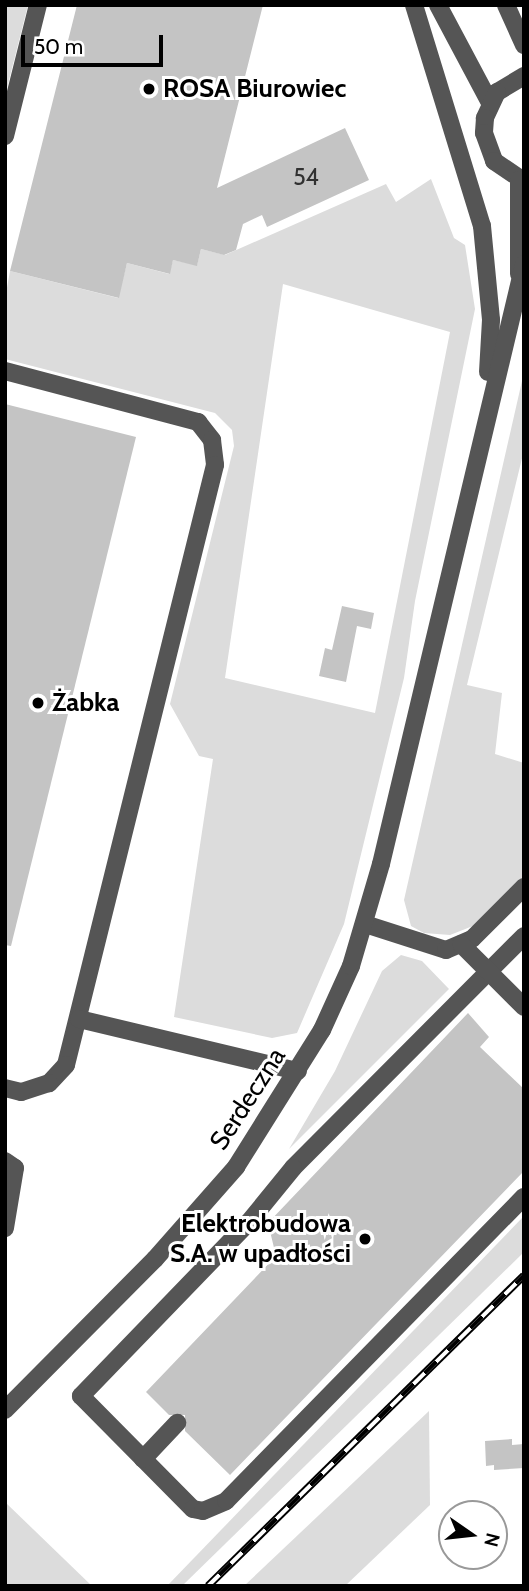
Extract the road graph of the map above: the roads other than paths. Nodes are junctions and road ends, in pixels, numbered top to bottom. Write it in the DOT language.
graph roads {
  1 [pos="38,5"];
  2 [pos="414,5"];
  3 [pos="438,5"];
  4 [pos="506,5"];
  5 [pos="512,5"];
  6 [pos="524,17"];
  7 [pos="524,45"];
  8 [pos="524,76"];
  9 [pos="490,103"];
  10 [pos="5,136"];
  11 [pos="521,180"];
  12 [pos="522,269"];
  13 [pos="5,370"];
  14 [pos="485,424"];
  15 [pos="524,887"];
  16 [pos="365,925"];
  17 [pos="524,936"];
  18 [pos="461,944"];
  19 [pos="489,972"];
  20 [pos="524,1007"];
  21 [pos="79,1019"];
  22 [pos="298,1071"];
  23 [pos="5,1088"];
  24 [pos="5,1161"];
  25 [pos="524,1197"];
  26 [pos="5,1228"];
  27 [pos="5,1410"];
  28 [pos="177,1423"];
  29 [pos="143,1459"];
  1 -- 10 [label="street"];
  2 -- 14 [label="street"];
  3 -- 9 [label="street"];
  4 -- 7 [label="street"];
  5 -- 6 [label="street"];
  8 -- 9 [label="street"];
  9 -- 11 [label="street"];
  11 -- 12 [label="street"];
  12 -- 14 [label="street"];
  13 -- 21 [label="street"];
  14 -- 16 [label="street, Serdeczna"];
  15 -- 18 [label="street"];
  16 -- 18 [label="street"];
  16 -- 22 [label="street, Serdeczna"];
  17 -- 19 [label="street"];
  18 -- 19 [label="street"];
  19 -- 20 [label="street"];
  19 -- 29 [label="street"];
  21 -- 22 [label="street"];
  21 -- 23 [label="street"];
  22 -- 27 [label="street, Serdeczna"];
  24 -- 26 [label="street"];
  25 -- 29 [label="street"];
  28 -- 29 [label="street"];
}
